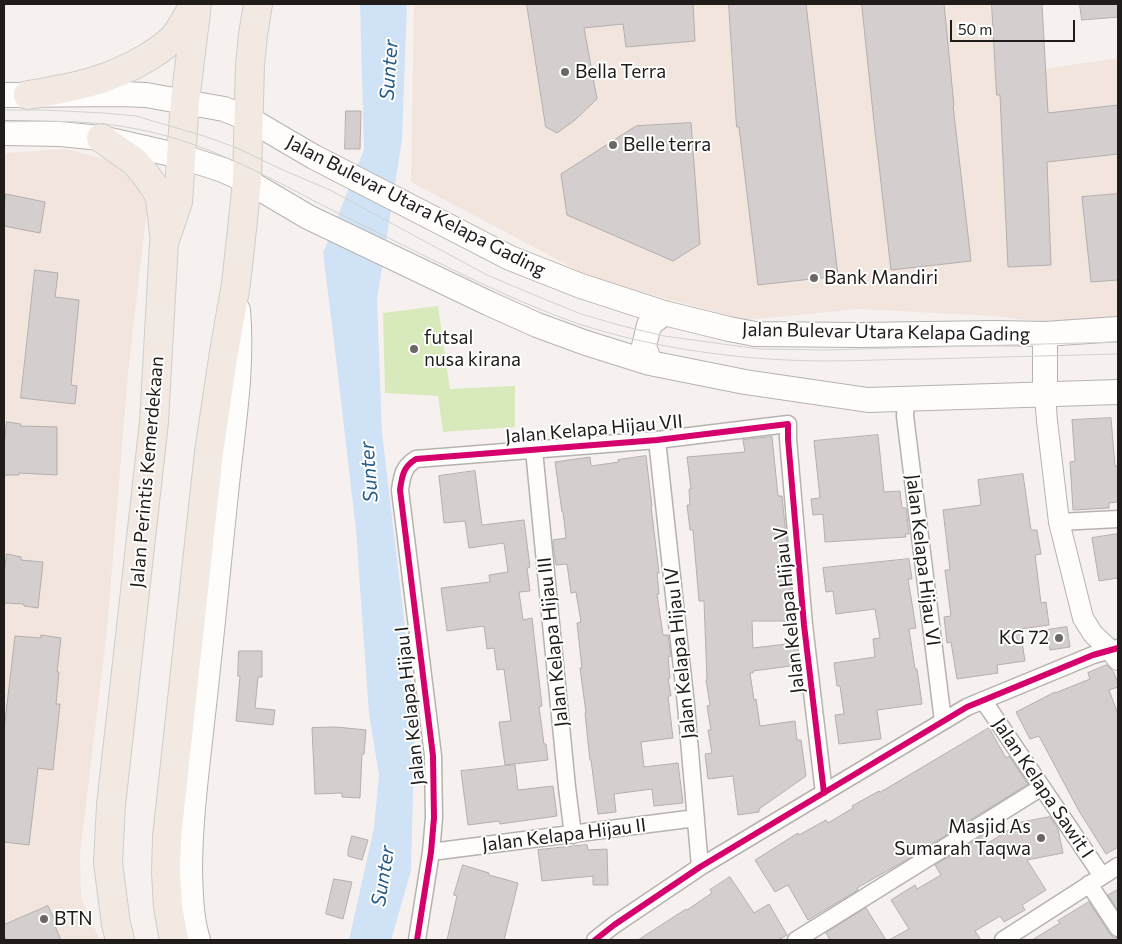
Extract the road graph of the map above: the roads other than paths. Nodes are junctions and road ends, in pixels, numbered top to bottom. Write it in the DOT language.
graph roads {
  1 [pos="196,4"];
  2 [pos="258,4"];
  3 [pos="16,95"];
  4 [pos="184,101"];
  5 [pos="249,119"];
  6 [pos="4,132"];
  7 [pos="101,138"];
  8 [pos="180,156"];
  9 [pos="248,181"];
  10 [pos="164,243"];
  11 [pos="236,284"];
  12 [pos="664,314"];
  13 [pos="1118,329"];
  14 [pos="1045,334"];
  15 [pos="650,363"];
  16 [pos="1045,390"];
  17 [pos="1118,392"];
  18 [pos="906,399"];
  19 [pos="788,424"];
  20 [pos="657,440"];
  21 [pos="534,450"];
  22 [pos="405,469"];
  23 [pos="1118,519"];
  24 [pos="1059,522"];
  25 [pos="1116,652"];
  26 [pos="983,700"];
  27 [pos="943,722"];
  28 [pos="1042,787"];
  29 [pos="824,793"];
  30 [pos="696,818"];
  31 [pos="572,835"];
  32 [pos="431,852"];
  33 [pos="1118,866"];
  34 [pos="700,867"];
  35 [pos="1096,880"];
  36 [pos="1118,928"];
  37 [pos="1008,939"];
  38 [pos="120,940"];
  39 [pos="174,940"];
  40 [pos="198,940"];
  41 [pos="417,940"];
  42 [pos="595,940"];
  43 [pos="796,940"];
  1 -- 3 [label="highway"];
  1 -- 4 [label="highway, Jalan Perintis Kemerdekaan"];
  2 -- 5 [label="highway"];
  3 -- 4 [label="main road, Jalan Bulevar Utara Kelapa Gading"];
  4 -- 5 [label="main road, Jalan Bulevar Utara Kelapa Gading"];
  4 -- 8 [label="highway, Jalan Perintis Kemerdekaan"];
  5 -- 9 [label="highway"];
  5 -- 12 [label="main road, Jalan Bulevar Utara Kelapa Gading"];
  6 -- 7 [label="main road"];
  7 -- 8 [label="main road"];
  7 -- 10 [label="highway"];
  8 -- 9 [label="main road"];
  8 -- 10 [label="highway, Jalan Perintis Kemerdekaan"];
  9 -- 11 [label="highway"];
  9 -- 15 [label="main road"];
  10 -- 38 [label="highway, Jalan Perintis Kemerdekaan"];
  11 -- 39 [label="highway"];
  11 -- 40 [label="main road"];
  12 -- 14 [label="main road, Jalan Bulevar Utara Kelapa Gading"];
  12 -- 15 [label="main road"];
  13 -- 14 [label="main road, Jalan Bulevar Utara Kelapa Gading"];
  14 -- 16 [label="main road"];
  15 -- 18 [label="main road"];
  16 -- 17 [label="main road"];
  16 -- 18 [label="main road"];
  16 -- 24 [label="street"];
  18 -- 27 [label="street, Jalan Kelapa Hijau VI"];
  19 -- 20 [label="street, Jalan Kelapa Hijau VII"];
  19 -- 29 [label="street, Jalan Kelapa Hijau V"];
  20 -- 21 [label="street, Jalan Kelapa Hijau VII"];
  20 -- 30 [label="street, Jalan Kelapa Hijau IV"];
  21 -- 22 [label="street, Jalan Kelapa Hijau VII"];
  21 -- 31 [label="street, Jalan Kelapa Hijau III"];
  22 -- 32 [label="street, Jalan Kelapa Hijau I"];
  23 -- 24 [label="street"];
  24 -- 25 [label="street"];
  25 -- 26 [label="street"];
  26 -- 27 [label="street"];
  26 -- 28 [label="street, Jalan Kelapa Sawit I"];
  27 -- 29 [label="street"];
  28 -- 35 [label="street, Jalan Kelapa Sawit I"];
  28 -- 43 [label="street"];
  29 -- 34 [label="street"];
  30 -- 31 [label="street, Jalan Kelapa Hijau II"];
  30 -- 34 [label="street, Jalan Kelapa Hijau IV"];
  31 -- 32 [label="street, Jalan Kelapa Hijau II"];
  32 -- 41 [label="street, Jalan Kelapa Hijau I"];
  33 -- 35 [label="street"];
  34 -- 42 [label="street"];
  35 -- 36 [label="street, Jalan Kelapa Sawit I"];
  35 -- 37 [label="street"];
}
